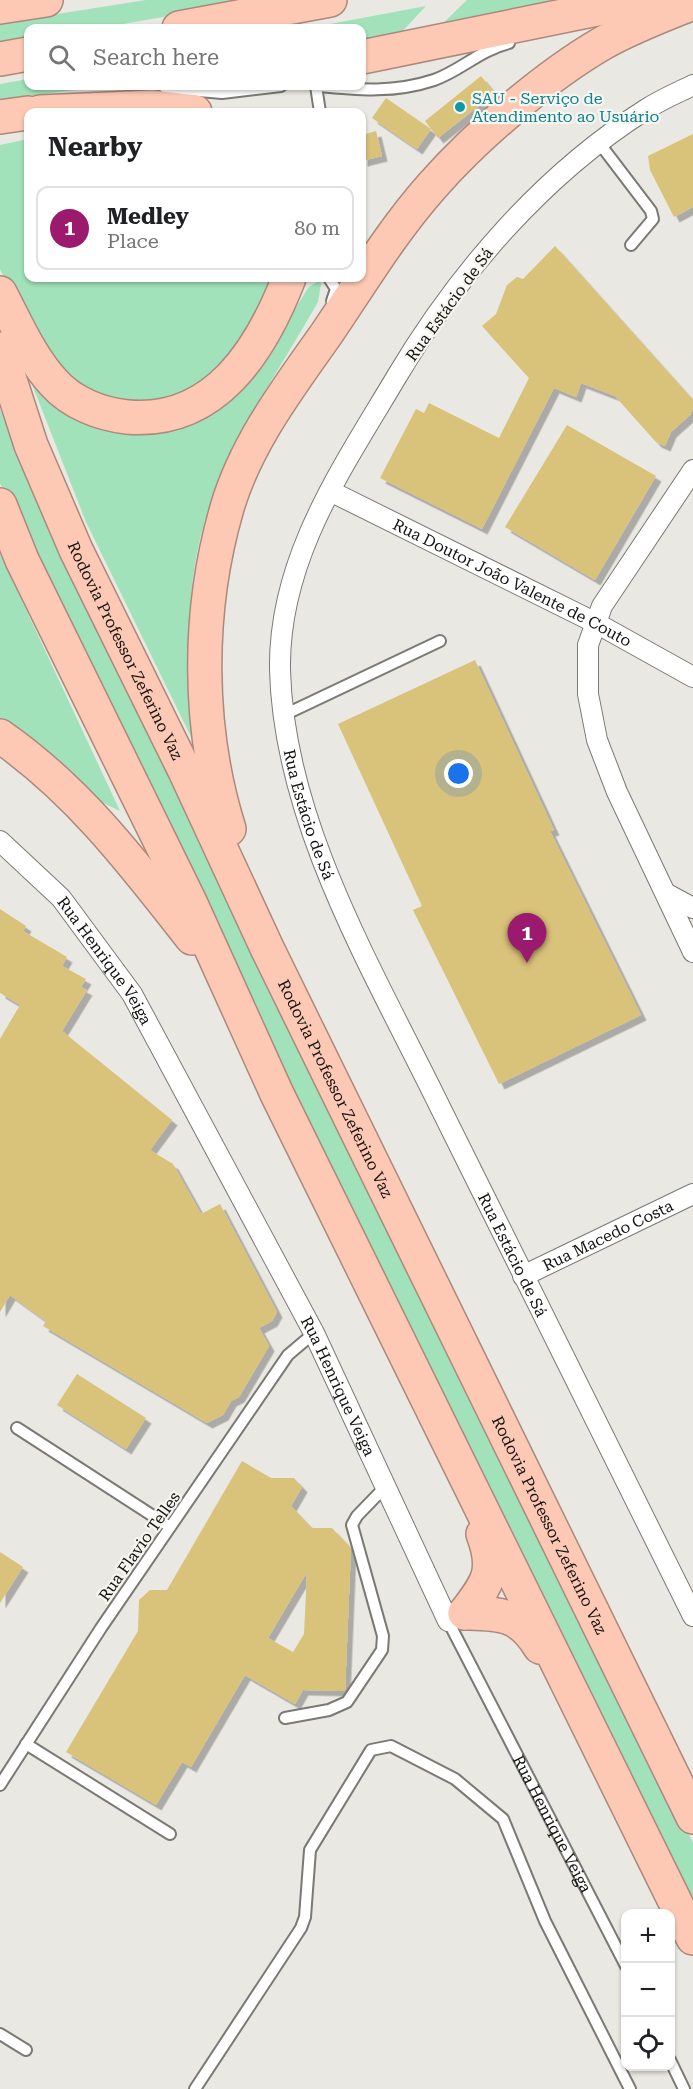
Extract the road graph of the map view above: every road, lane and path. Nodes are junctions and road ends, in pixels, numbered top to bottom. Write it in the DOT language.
graph roads {
  1 [pos="46,0"];
  2 [pos="330,0"];
  3 [pos="641,0"];
  4 [pos="651,0"];
  5 [pos="693,3"];
  6 [pos="0,7"];
  7 [pos="596,21"];
  8 [pos="201,24"];
  9 [pos="521,40"];
  10 [pos="24,55"];
  11 [pos="366,56"];
  12 [pos="0,59"];
  13 [pos="693,85"];
  14 [pos="157,90"];
  15 [pos="198,90"];
  16 [pos="247,90"];
  17 [pos="317,90"];
  18 [pos="354,90"];
  19 [pos="61,108"];
  20 [pos="130,108"];
  21 [pos="161,108"];
  22 [pos="320,108"];
  23 [pos="24,114"];
  24 [pos="0,117"];
  25 [pos="600,144"];
  26 [pos="631,245"];
  27 [pos="366,275"];
  28 [pos="287,282"];
  29 [pos="293,282"];
  30 [pos="332,282"];
  31 [pos="361,282"];
  32 [pos="0,293"];
  33 [pos="274,317"];
  34 [pos="0,349"];
  35 [pos="315,350"];
  36 [pos="693,470"];
  37 [pos="330,492"];
  38 [pos="0,505"];
  39 [pos="596,623"];
  40 [pos="440,641"];
  41 [pos="693,677"];
  42 [pos="284,715"];
  43 [pos="0,736"];
  44 [pos="0,841"];
  45 [pos="667,894"];
  46 [pos="693,908"];
  47 [pos="267,948"];
  48 [pos="693,952"];
  49 [pos="277,1094"];
  50 [pos="693,1194"];
  51 [pos="523,1276"];
  52 [pos="314,1333"];
  53 [pos="17,1428"];
  54 [pos="445,1434"];
  55 [pos="386,1486"];
  56 [pos="170,1527"];
  57 [pos="693,1616"];
  58 [pos="456,1617"];
  59 [pos="285,1718"];
  60 [pos="26,1744"];
  61 [pos="601,1752"];
  62 [pos="0,1785"];
  63 [pos="693,1818"];
  64 [pos="170,1834"];
  65 [pos="693,1938"];
  66 [pos="625,1963"];
  67 [pos="0,2034"];
  68 [pos="26,2050"];
  69 [pos="675,2070"];
  70 [pos="195,2089"];
  71 [pos="630,2089"];
  72 [pos="684,2089"];
  1 -- 6 [label="highway"];
  2 -- 8 [label="highway"];
  3 -- 11 [label="highway"];
  4 -- 7 [label="lane"];
  5 -- 27 [label="highway"];
  9 -- 18 [label="lane"];
  10 -- 12 [label="highway"];
  13 -- 25 [label="street, Rua Estácio de Sá"];
  14 -- 19 [label="highway"];
  15 -- 16 [label="lane"];
  17 -- 22 [label="lane"];
  20 -- 21 [label="highway"];
  23 -- 24 [label="highway"];
  25 -- 26 [label="lane"];
  25 -- 37 [label="street, Rua Estácio de Sá"];
  28 -- 33 [label="highway"];
  29 -- 33 [label="lane"];
  30 -- 35 [label="lane"];
  31 -- 35 [label="highway"];
  32 -- 33 [label="highway"];
  34 -- 47 [label="highway, Rodovia Professor Zeferino Vaz"];
  35 -- 47 [label="highway"];
  36 -- 39 [label="street"];
  37 -- 39 [label="street, Rua Doutor João Valente de Couto"];
  37 -- 42 [label="street, Rua Estácio de Sá"];
  38 -- 49 [label="highway"];
  39 -- 41 [label="street, Rua Doutor João Valente de Couto"];
  39 -- 45 [label="street"];
  40 -- 42 [label="lane"];
  42 -- 51 [label="street, Rua Estácio de Sá"];
  43 -- 49 [label="highway"];
  44 -- 52 [label="street, Rua Henrique Veiga"];
  45 -- 46 [label="street"];
  45 -- 48 [label="street"];
  47 -- 63 [label="highway, Rodovia Professor Zeferino Vaz"];
  49 -- 54 [label="highway"];
  50 -- 51 [label="street, Rua Macedo Costa"];
  51 -- 57 [label="street, Rua Estácio de Sá"];
  52 -- 55 [label="street, Rua Henrique Veiga"];
  52 -- 56 [label="lane, Rua Flavio Telles"];
  53 -- 56 [label="lane"];
  54 -- 58 [label="highway"];
  54 -- 61 [label="highway"];
  55 -- 58 [label="street, Rua Henrique Veiga"];
  55 -- 59 [label="lane"];
  56 -- 60 [label="lane, Rua Flavio Telles"];
  58 -- 61 [label="highway"];
  58 -- 66 [label="lane, Rua Henrique Veiga"];
  60 -- 62 [label="lane, Rua Flavio Telles"];
  60 -- 64 [label="lane"];
  61 -- 65 [label="highway"];
  67 -- 68 [label="lane"];
  69 -- 72 [label="lane"];
  70 -- 71 [label="lane"];
}
